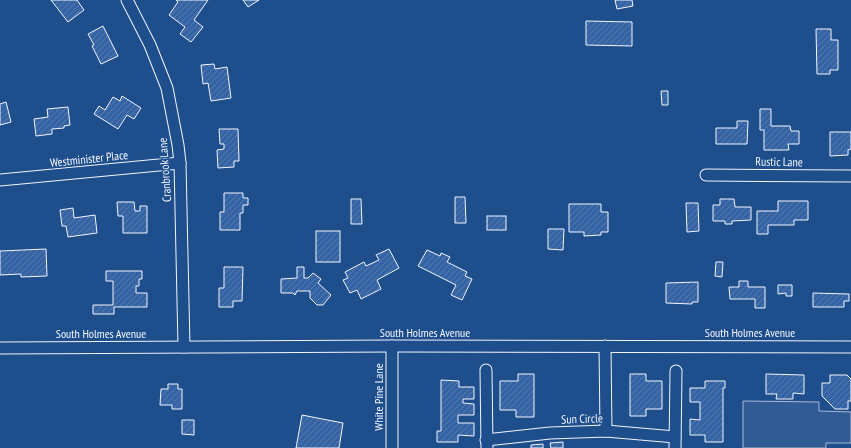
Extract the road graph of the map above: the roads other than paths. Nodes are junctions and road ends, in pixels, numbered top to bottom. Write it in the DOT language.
graph roads {
  1 [pos="127,0"];
  2 [pos="180,163"];
  3 [pos="706,174"];
  4 [pos="851,176"];
  5 [pos="0,180"];
  6 [pos="392,346"];
  7 [pos="605,346"];
  8 [pos="184,347"];
  9 [pos="851,347"];
  10 [pos="0,348"];
  11 [pos="486,370"];
  12 [pos="676,371"];
  13 [pos="606,431"];
  14 [pos="675,442"];
  15 [pos="486,444"];
  16 [pos="392,448"];
  1 -- 2 [label="street, Cranbrook Lane"];
  2 -- 5 [label="street, Westminister Place"];
  2 -- 8 [label="street, Cranbrook Lane"];
  3 -- 4 [label="street, Rustic Lane"];
  6 -- 7 [label="street, South Holmes Avenue"];
  6 -- 8 [label="street, South Holmes Avenue"];
  6 -- 16 [label="street, White Pine Lane"];
  7 -- 9 [label="street, South Holmes Avenue"];
  7 -- 13 [label="street"];
  8 -- 10 [label="street, South Holmes Avenue"];
  11 -- 15 [label="street"];
  12 -- 14 [label="street"];
  13 -- 14 [label="street, Sun Circle"];
  13 -- 15 [label="street, Sun Circle"];
}
